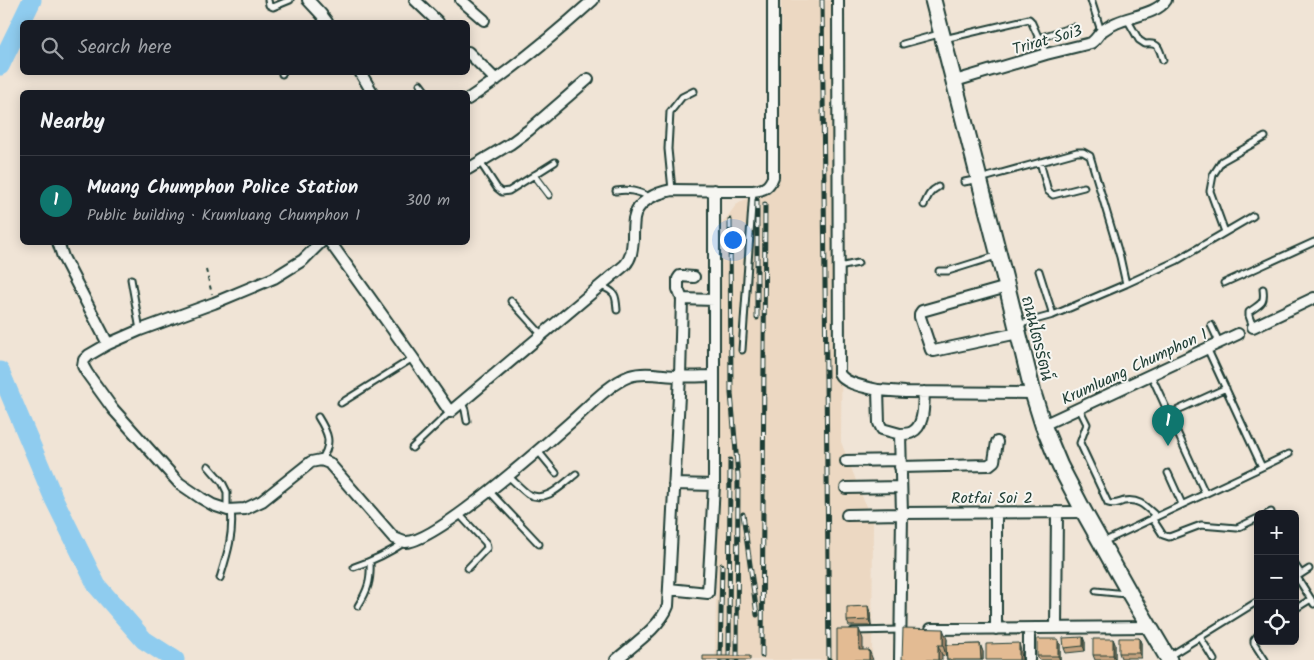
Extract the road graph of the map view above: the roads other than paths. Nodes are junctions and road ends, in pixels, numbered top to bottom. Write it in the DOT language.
graph roads {
  1 [pos="268,0"];
  2 [pos="290,0"];
  3 [pos="308,0"];
  4 [pos="415,0"];
  5 [pos="461,0"];
  6 [pos="592,0"];
  7 [pos="773,0"];
  8 [pos="838,0"];
  9 [pos="933,0"];
  10 [pos="1091,0"];
  11 [pos="1166,0"];
  12 [pos="1127,18"];
  13 [pos="326,20"];
  14 [pos="436,20"];
  15 [pos="484,20"];
  16 [pos="1073,27"];
  17 [pos="1101,32"];
  18 [pos="943,36"];
  19 [pos="1039,38"];
  20 [pos="903,44"];
  21 [pos="470,54"];
  22 [pos="1046,54"];
  23 [pos="1163,60"];
  24 [pos="361,75"];
  25 [pos="588,79"];
  26 [pos="496,80"];
  27 [pos="955,81"];
  28 [pos="420,84"];
  29 [pos="371,90"];
  30 [pos="424,90"];
  31 [pos="694,91"];
  32 [pos="470,98"];
  33 [pos="1265,137"];
  34 [pos="480,162"];
  35 [pos="554,162"];
  36 [pos="1040,162"];
  37 [pos="470,169"];
  38 [pos="534,175"];
  39 [pos="980,179"];
  40 [pos="964,182"];
  41 [pos="938,187"];
  42 [pos="1084,187"];
  43 [pos="672,190"];
  44 [pos="714,190"];
  45 [pos="616,191"];
  46 [pos="753,191"];
  47 [pos="549,195"];
  48 [pos="650,198"];
  49 [pos="924,205"];
  50 [pos="1253,216"];
  51 [pos="1225,232"];
  52 [pos="1314,242"];
  53 [pos="59,245"];
  54 [pos="316,245"];
  55 [pos="332,245"];
  56 [pos="999,255"];
  57 [pos="858,263"];
  58 [pos="839,267"];
  59 [pos="939,271"];
  60 [pos="1039,271"];
  61 [pos="694,277"];
  62 [pos="131,279"];
  63 [pos="1224,283"];
  64 [pos="1126,284"];
  65 [pos="601,286"];
  66 [pos="1007,287"];
  67 [pos="1264,289"];
  68 [pos="1314,298"];
  69 [pos="682,300"];
  70 [pos="714,300"];
  71 [pos="511,301"];
  72 [pos="617,310"];
  73 [pos="1052,315"];
  74 [pos="1211,325"];
  75 [pos="1253,327"];
  76 [pos="1017,329"];
  77 [pos="140,330"];
  78 [pos="1238,334"];
  79 [pos="542,335"];
  80 [pos="1219,343"];
  81 [pos="108,344"];
  82 [pos="1208,348"];
  83 [pos="742,350"];
  84 [pos="413,358"];
  85 [pos="1151,375"];
  86 [pos="680,376"];
  87 [pos="714,376"];
  88 [pos="1226,388"];
  89 [pos="878,390"];
  90 [pos="924,392"];
  91 [pos="1033,393"];
  92 [pos="461,403"];
  93 [pos="341,404"];
  94 [pos="1079,408"];
  95 [pos="450,412"];
  96 [pos="1169,414"];
  97 [pos="318,417"];
  98 [pos="467,421"];
  99 [pos="1043,425"];
  100 [pos="900,434"];
  101 [pos="997,442"];
  102 [pos="412,448"];
  103 [pos="538,451"];
  104 [pos="1289,454"];
  105 [pos="320,460"];
  106 [pos="846,461"];
  107 [pos="900,464"];
  108 [pos="208,466"];
  109 [pos="1262,467"];
  110 [pos="556,474"];
  111 [pos="576,474"];
  112 [pos="1168,474"];
  113 [pos="507,475"];
  114 [pos="674,484"];
  115 [pos="714,485"];
  116 [pos="901,487"];
  117 [pos="846,488"];
  118 [pos="489,490"];
  119 [pos="1205,493"];
  120 [pos="1182,504"];
  121 [pos="229,510"];
  122 [pos="996,512"];
  123 [pos="1056,512"];
  124 [pos="1084,512"];
  125 [pos="901,513"];
  126 [pos="458,514"];
  127 [pos="848,515"];
  128 [pos="1154,517"];
  129 [pos="1254,520"];
  130 [pos="405,542"];
  131 [pos="1100,543"];
  132 [pos="539,544"];
  133 [pos="370,562"];
  134 [pos="354,567"];
  135 [pos="468,568"];
  136 [pos="1309,569"];
  137 [pos="1299,576"];
  138 [pos="220,578"];
  139 [pos="1299,579"];
  140 [pos="669,589"];
  141 [pos="1096,591"];
  142 [pos="1130,594"];
  143 [pos="1312,601"];
  144 [pos="1254,603"];
  145 [pos="358,606"];
  146 [pos="1299,607"];
  147 [pos="1150,627"];
  148 [pos="1029,628"];
  149 [pos="1056,628"];
  150 [pos="996,629"];
  151 [pos="909,630"];
  152 [pos="853,631"];
  153 [pos="1200,637"];
  154 [pos="1255,645"];
  155 [pos="1169,659"];
  156 [pos="616,660"];
  157 [pos="900,660"];
  158 [pos="1029,660"];
  159 [pos="1214,660"];
  160 [pos="1265,660"];
  1 -- 2 [label="lane"];
  3 -- 13 [label="street"];
  4 -- 14 [label="street"];
  5 -- 15 [label="street"];
  6 -- 26 [label="street"];
  7 -- 46 [label="street"];
  8 -- 58 [label="street"];
  9 -- 18 [label="main road, ถนนไตรรัตน์"];
  10 -- 17 [label="lane"];
  11 -- 12 [label="street, Trirat Soi3"];
  12 -- 17 [label="street, Trirat Soi3"];
  12 -- 23 [label="lane"];
  16 -- 19 [label="lane"];
  17 -- 22 [label="street, Trirat Soi3"];
  18 -- 19 [label="lane"];
  18 -- 20 [label="lane"];
  18 -- 27 [label="main road, ถนนไตรรัตน์"];
  19 -- 22 [label="lane"];
  21 -- 26 [label="street"];
  22 -- 27 [label="street, Trirat Soi3"];
  24 -- 29 [label="street"];
  25 -- 34 [label="street"];
  26 -- 32 [label="street"];
  27 -- 39 [label="main road, ถนนไตรรัตน์"];
  28 -- 30 [label="lane"];
  31 -- 43 [label="lane"];
  33 -- 51 [label="lane"];
  34 -- 37 [label="street"];
  34 -- 38 [label="lane"];
  35 -- 38 [label="lane"];
  36 -- 39 [label="lane"];
  36 -- 42 [label="lane"];
  36 -- 64 [label="lane"];
  38 -- 47 [label="lane"];
  39 -- 40 [label="lane"];
  39 -- 56 [label="main road, ถนนไตรรัตน์"];
  41 -- 49 [label="lane"];
  43 -- 44 [label="street"];
  43 -- 48 [label="street"];
  44 -- 46 [label="street"];
  44 -- 70 [label="street"];
  45 -- 48 [label="lane"];
  46 -- 83 [label="lane"];
  48 -- 65 [label="street"];
  50 -- 51 [label="lane"];
  51 -- 64 [label="lane"];
  52 -- 63 [label="lane"];
  53 -- 81 [label="street"];
  54 -- 77 [label="street"];
  55 -- 84 [label="street"];
  56 -- 59 [label="lane"];
  56 -- 66 [label="main road, ถนนไตรรัตน์"];
  57 -- 58 [label="lane"];
  58 -- 89 [label="street"];
  60 -- 73 [label="lane"];
  61 -- 69 [label="street"];
  62 -- 77 [label="lane"];
  64 -- 73 [label="lane"];
  65 -- 72 [label="lane"];
  65 -- 79 [label="street"];
  66 -- 76 [label="main road, ถนนไตรรัตน์"];
  66 -- 76 [label="street"];
  67 -- 75 [label="lane"];
  68 -- 75 [label="street"];
  69 -- 70 [label="street"];
  69 -- 86 [label="street"];
  70 -- 87 [label="street"];
  71 -- 79 [label="lane"];
  73 -- 76 [label="lane"];
  74 -- 80 [label="lane"];
  76 -- 91 [label="main road, ถนนไตรรัตน์"];
  77 -- 81 [label="street"];
  78 -- 80 [label="street, Krumluang Chumphon 1"];
  79 -- 92 [label="street"];
  80 -- 82 [label="street, Krumluang Chumphon 1"];
  81 -- 121 [label="street"];
  82 -- 85 [label="street, Krumluang Chumphon 1"];
  82 -- 88 [label="lane"];
  84 -- 93 [label="lane"];
  84 -- 95 [label="street"];
  85 -- 94 [label="street, Krumluang Chumphon 1"];
  85 -- 96 [label="lane"];
  86 -- 87 [label="street"];
  86 -- 103 [label="street"];
  86 -- 114 [label="street"];
  87 -- 115 [label="street"];
  88 -- 96 [label="lane"];
  88 -- 109 [label="lane"];
  89 -- 90 [label="street"];
  89 -- 100 [label="street"];
  90 -- 91 [label="street"];
  90 -- 100 [label="street"];
  91 -- 99 [label="main road, ถนนไตรรัตน์"];
  92 -- 95 [label="street"];
  92 -- 98 [label="lane"];
  94 -- 99 [label="street, Krumluang Chumphon 1"];
  94 -- 128 [label="lane"];
  95 -- 102 [label="lane"];
  96 -- 119 [label="lane"];
  97 -- 105 [label="lane"];
  99 -- 124 [label="main road, ถนนไตรรัตน์"];
  100 -- 107 [label="street"];
  101 -- 107 [label="street"];
  103 -- 110 [label="lane"];
  103 -- 113 [label="street"];
  104 -- 109 [label="lane"];
  105 -- 121 [label="street"];
  105 -- 130 [label="street"];
  106 -- 107 [label="street"];
  107 -- 116 [label="street"];
  108 -- 121 [label="lane"];
  109 -- 119 [label="lane"];
  111 -- 113 [label="lane"];
  112 -- 120 [label="lane"];
  113 -- 118 [label="street"];
  114 -- 115 [label="street"];
  114 -- 140 [label="street"];
  115 -- 140 [label="street"];
  116 -- 117 [label="street"];
  116 -- 125 [label="street"];
  118 -- 126 [label="street"];
  118 -- 132 [label="lane"];
  119 -- 120 [label="lane"];
  120 -- 128 [label="lane"];
  121 -- 138 [label="lane"];
  122 -- 123 [label="street, Rotfai Soi 2"];
  122 -- 125 [label="street, Rotfai Soi 2"];
  122 -- 150 [label="street"];
  123 -- 124 [label="street, Rotfai Soi 2"];
  123 -- 149 [label="street"];
  124 -- 131 [label="main road, ถนนไตรรัตน์"];
  125 -- 127 [label="street, Rotfai Soi 2"];
  125 -- 151 [label="street"];
  126 -- 130 [label="street"];
  126 -- 135 [label="lane"];
  128 -- 129 [label="lane"];
  128 -- 131 [label="lane"];
  130 -- 133 [label="lane"];
  131 -- 142 [label="main road, ถนนไตรรัตน์"];
  133 -- 134 [label="lane"];
  133 -- 145 [label="lane"];
  136 -- 137 [label="lane"];
  139 -- 143 [label="lane"];
  140 -- 156 [label="street"];
  141 -- 142 [label="lane"];
  142 -- 147 [label="main road, ถนนไตรรัตน์"];
  143 -- 146 [label="lane"];
  144 -- 153 [label="lane"];
  147 -- 149 [label="street"];
  147 -- 155 [label="main road, ถนนไตรรัตน์"];
  148 -- 149 [label="street"];
  148 -- 150 [label="street"];
  148 -- 158 [label="street"];
  150 -- 151 [label="street"];
  151 -- 152 [label="lane"];
  151 -- 157 [label="street"];
  153 -- 155 [label="lane"];
  153 -- 159 [label="lane"];
  154 -- 160 [label="lane"];
}
